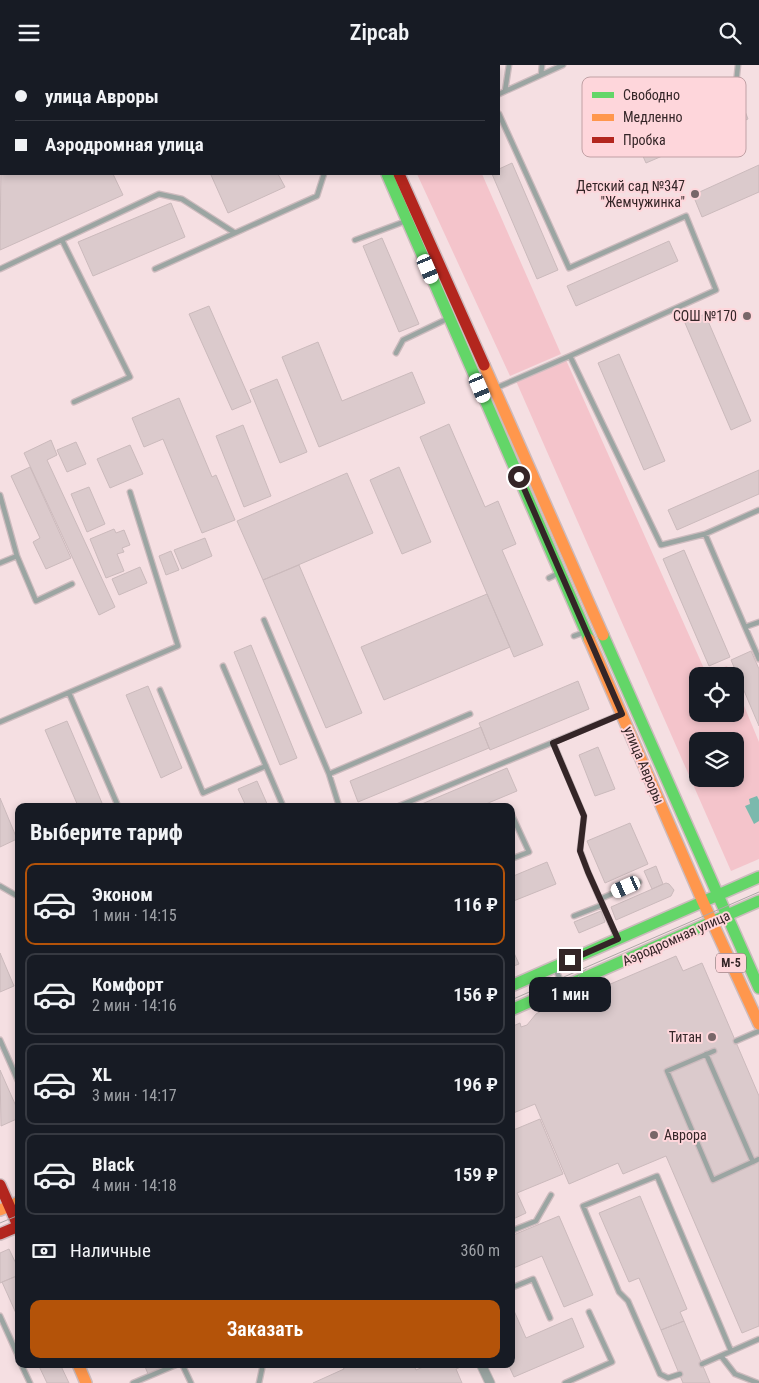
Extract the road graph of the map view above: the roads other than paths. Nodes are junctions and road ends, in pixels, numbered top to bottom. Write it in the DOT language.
graph roads {
  1 [pos="509,65"];
  2 [pos="542,65"];
  3 [pos="563,65"];
  4 [pos="541,75"];
  5 [pos="505,91"];
  6 [pos="500,94"];
  7 [pos="500,116"];
  8 [pos="324,175"];
  9 [pos="387,175"];
  10 [pos="399,175"];
  11 [pos="407,221"];
  12 [pos="235,233"];
  13 [pos="62,240"];
  14 [pos="355,240"];
  15 [pos="0,269"];
  16 [pos="155,269"];
  17 [pos="449,317"];
  18 [pos="396,353"];
  19 [pos="570,356"];
  20 [pos="494,389"];
  21 [pos="74,402"];
  22 [pos="130,492"];
  23 [pos="0,495"];
  24 [pos="759,510"];
  25 [pos="705,534"];
  26 [pos="17,556"];
  27 [pos="0,563"];
  28 [pos="560,573"];
  29 [pos="549,578"];
  30 [pos="72,584"];
  31 [pos="264,620"];
  32 [pos="759,622"];
  33 [pos="745,627"];
  34 [pos="586,632"];
  35 [pos="574,636"];
  36 [pos="759,659"];
  37 [pos="223,666"];
  38 [pos="160,690"];
  39 [pos="69,693"];
  40 [pos="470,714"];
  41 [pos="622,714"];
  42 [pos="0,722"];
  43 [pos="553,743"];
  44 [pos="266,766"];
  45 [pos="329,774"];
  46 [pos="117,803"];
  47 [pos="282,803"];
  48 [pos="338,803"];
  49 [pos="406,803"];
  50 [pos="515,822"];
  51 [pos="515,857"];
  52 [pos="759,877"];
  53 [pos="639,882"];
  54 [pos="0,886"];
  55 [pos="15,895"];
  56 [pos="717,895"];
  57 [pos="600,899"];
  58 [pos="759,901"];
  59 [pos="703,902"];
  60 [pos="602,905"];
  61 [pos="726,915"];
  62 [pos="574,916"];
  63 [pos="712,922"];
  64 [pos="618,939"];
  65 [pos="555,967"];
  66 [pos="515,984"];
  67 [pos="564,987"];
  68 [pos="759,988"];
  69 [pos="570,1001"];
  70 [pos="515,1008"];
  71 [pos="759,1025"];
  72 [pos="759,1031"];
  73 [pos="0,1040"];
  74 [pos="736,1041"];
  75 [pos="714,1051"];
  76 [pos="706,1054"];
  77 [pos="15,1074"];
  78 [pos="759,1159"];
  79 [pos="753,1162"];
  80 [pos="0,1185"];
  81 [pos="551,1195"];
  82 [pos="9,1206"];
  83 [pos="15,1220"];
  84 [pos="15,1228"];
  85 [pos="515,1229"];
  86 [pos="0,1234"];
  87 [pos="515,1286"];
  88 [pos="589,1312"];
  89 [pos="0,1316"];
  90 [pos="550,1318"];
  91 [pos="759,1339"];
  92 [pos="15,1350"];
  93 [pos="731,1351"];
  94 [pos="721,1356"];
  95 [pos="702,1364"];
  96 [pos="23,1368"];
  97 [pos="80,1368"];
  98 [pos="169,1368"];
  99 [pos="184,1368"];
  100 [pos="483,1368"];
  101 [pos="262,1369"];
  102 [pos="680,1374"];
  103 [pos="30,1383"];
  104 [pos="86,1383"];
  105 [pos="133,1383"];
  106 [pos="191,1383"];
  107 [pos="259,1383"];
  108 [pos="490,1383"];
  109 [pos="565,1383"];
  110 [pos="758,1383"];
  1 -- 5 [label="lane"];
  2 -- 4 [label="lane"];
  3 -- 4 [label="lane"];
  4 -- 5 [label="lane"];
  5 -- 6 [label="lane"];
  7 -- 19 [label="lane"];
  8 -- 12 [label="lane"];
  9 -- 11 [label="main road, улица Авроры / М-5"];
  10 -- 20 [label="main road, улица Авроры / М-5"];
  11 -- 14 [label="lane"];
  11 -- 17 [label="main road, улица Авроры / М-5"];
  12 -- 13 [label="lane"];
  12 -- 16 [label="lane"];
  13 -- 15 [label="lane"];
  13 -- 21 [label="lane"];
  17 -- 18 [label="lane"];
  17 -- 28 [label="main road, улица Авроры / М-5"];
  19 -- 20 [label="lane"];
  19 -- 25 [label="lane"];
  20 -- 56 [label="main road, улица Авроры / М-5"];
  22 -- 39 [label="lane"];
  23 -- 26 [label="lane"];
  24 -- 25 [label="lane"];
  25 -- 33 [label="lane"];
  26 -- 27 [label="lane"];
  26 -- 30 [label="lane"];
  28 -- 29 [label="lane"];
  28 -- 34 [label="main road, улица Авроры / М-5"];
  31 -- 45 [label="lane"];
  32 -- 33 [label="lane"];
  33 -- 36 [label="lane"];
  34 -- 35 [label="lane"];
  34 -- 41 [label="main road, улица Авроры / М-5"];
  37 -- 44 [label="lane"];
  38 -- 44 [label="lane"];
  39 -- 42 [label="lane"];
  39 -- 46 [label="lane"];
  40 -- 45 [label="lane"];
  41 -- 43 [label="lane"];
  41 -- 59 [label="main road, улица Авроры / М-5"];
  43 -- 49 [label="lane"];
  43 -- 57 [label="lane"];
  44 -- 47 [label="lane"];
  45 -- 48 [label="lane"];
  50 -- 51 [label="lane"];
  52 -- 56 [label="main road, Аэродромная улица"];
  53 -- 57 [label="lane"];
  54 -- 55 [label="lane"];
  56 -- 59 [label="main road, Аэродромная улица"];
  56 -- 61 [label="main road, улица Авроры / М-5"];
  57 -- 60 [label="lane"];
  58 -- 61 [label="main road, Аэродромная улица"];
  59 -- 63 [label="main road, улица Авроры / М-5"];
  59 -- 64 [label="main road, Аэродромная улица"];
  60 -- 62 [label="lane"];
  60 -- 64 [label="lane"];
  61 -- 63 [label="main road, Аэродромная улица"];
  61 -- 68 [label="main road, улица Авроры / М-5"];
  63 -- 67 [label="main road, Аэродромная улица"];
  63 -- 71 [label="main road, улица Авроры / М-5"];
  64 -- 65 [label="main road, Аэродромная улица"];
  65 -- 66 [label="main road, Аэродромная улица"];
  65 -- 67 [label="lane"];
  67 -- 69 [label="lane"];
  67 -- 70 [label="main road, Аэродромная улица"];
  72 -- 74 [label="lane"];
  73 -- 77 [label="lane"];
  75 -- 76 [label="lane"];
  76 -- 79 [label="lane"];
  76 -- 79 [label="lane"];
  78 -- 79 [label="lane"];
  80 -- 82 [label="main road"];
  81 -- 85 [label="lane"];
  82 -- 83 [label="main road"];
  84 -- 86 [label="main road"];
  87 -- 90 [label="lane"];
  88 -- 109 [label="lane"];
  89 -- 92 [label="lane"];
  91 -- 93 [label="lane"];
  93 -- 94 [label="lane"];
  93 -- 102 [label="lane"];
  94 -- 95 [label="lane"];
  94 -- 110 [label="lane"];
  96 -- 103 [label="lane"];
  97 -- 104 [label="main road"];
  98 -- 105 [label="lane"];
  99 -- 106 [label="lane"];
  100 -- 108 [label="street"];
  101 -- 107 [label="lane"];
}
